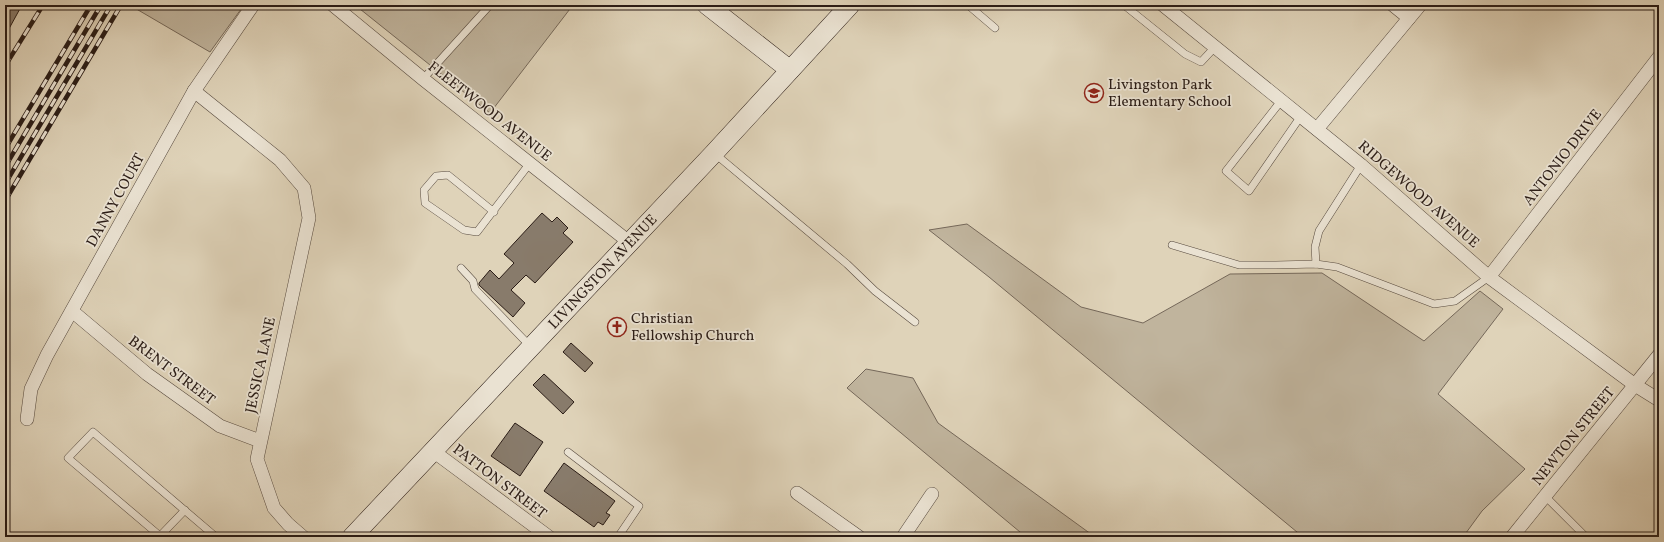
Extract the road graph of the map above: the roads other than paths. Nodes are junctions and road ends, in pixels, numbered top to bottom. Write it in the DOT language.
graph roads {
  1 [pos="253,5"];
  2 [pos="333,5"];
  3 [pos="490,5"];
  4 [pos="707,5"];
  5 [pos="850,5"];
  6 [pos="968,5"];
  7 [pos="1124,5"];
  8 [pos="1163,5"];
  9 [pos="1393,5"];
  10 [pos="1420,5"];
  11 [pos="1409,18"];
  12 [pos="995,28"];
  13 [pos="1215,47"];
  14 [pos="1659,57"];
  15 [pos="790,70"];
  16 [pos="423,79"];
  17 [pos="194,91"];
  18 [pos="1282,101"];
  19 [pos="1301,116"];
  20 [pos="1317,129"];
  21 [pos="714,153"];
  22 [pos="530,163"];
  23 [pos="1360,165"];
  24 [pos="494,212"];
  25 [pos="629,242"];
  26 [pos="1172,244"];
  27 [pos="1316,264"];
  28 [pos="461,268"];
  29 [pos="1489,277"];
  30 [pos="72,311"];
  31 [pos="915,322"];
  32 [pos="531,347"];
  33 [pos="1659,355"];
  34 [pos="1635,385"];
  35 [pos="1659,400"];
  36 [pos="27,419"];
  37 [pos="260,441"];
  38 [pos="433,451"];
  39 [pos="568,452"];
  40 [pos="797,493"];
  41 [pos="932,494"];
  42 [pos="1545,496"];
  43 [pos="185,510"];
  44 [pos="216,537"];
  45 [pos="303,537"];
  46 [pos="352,537"];
  47 [pos="549,537"];
  48 [pos="618,537"];
  49 [pos="859,537"];
  50 [pos="903,537"];
  51 [pos="1512,537"];
  52 [pos="1586,537"];
  1 -- 17 [label="street, DANNY COURT"];
  2 -- 16 [label="street, FLEETWOOD AVENUE"];
  3 -- 16 [label="lane"];
  4 -- 15 [label="main road"];
  5 -- 15 [label="main road, LIVINGSTON AVENUE"];
  6 -- 12 [label="lane"];
  7 -- 13 [label="lane"];
  8 -- 13 [label="street, RIDGEWOOD AVENUE"];
  9 -- 11 [label="street"];
  10 -- 11 [label="street"];
  11 -- 20 [label="street"];
  13 -- 18 [label="street, RIDGEWOOD AVENUE"];
  14 -- 29 [label="street, ANTONIO DRIVE"];
  15 -- 21 [label="main road, LIVINGSTON AVENUE"];
  16 -- 22 [label="street, FLEETWOOD AVENUE"];
  17 -- 30 [label="street, DANNY COURT"];
  17 -- 37 [label="street, JESSICA LANE"];
  18 -- 19 [label="street, RIDGEWOOD AVENUE"];
  18 -- 19 [label="lane"];
  19 -- 20 [label="street, RIDGEWOOD AVENUE"];
  20 -- 23 [label="street, RIDGEWOOD AVENUE"];
  21 -- 25 [label="main road, LIVINGSTON AVENUE"];
  21 -- 31 [label="lane"];
  22 -- 24 [label="lane"];
  22 -- 25 [label="street, FLEETWOOD AVENUE"];
  23 -- 27 [label="lane"];
  23 -- 29 [label="street, RIDGEWOOD AVENUE"];
  24 -- 24 [label="lane"];
  25 -- 32 [label="main road, LIVINGSTON AVENUE"];
  26 -- 27 [label="lane"];
  27 -- 29 [label="lane"];
  28 -- 32 [label="lane"];
  29 -- 34 [label="street, RIDGEWOOD AVENUE"];
  30 -- 36 [label="street, DANNY COURT"];
  30 -- 37 [label="street, BRENT STREET"];
  32 -- 38 [label="main road, LIVINGSTON AVENUE"];
  33 -- 34 [label="street, NEWTON STREET"];
  34 -- 35 [label="street, RIDGEWOOD AVENUE"];
  34 -- 42 [label="street, NEWTON STREET"];
  37 -- 45 [label="street, JESSICA LANE"];
  38 -- 46 [label="main road, LIVINGSTON AVENUE"];
  38 -- 47 [label="street, PATTON STREET"];
  39 -- 48 [label="lane"];
  40 -- 49 [label="street"];
  41 -- 50 [label="street"];
  42 -- 51 [label="street, NEWTON STREET"];
  42 -- 52 [label="lane"];
  43 -- 43 [label="lane"];
  43 -- 44 [label="lane"];
}
